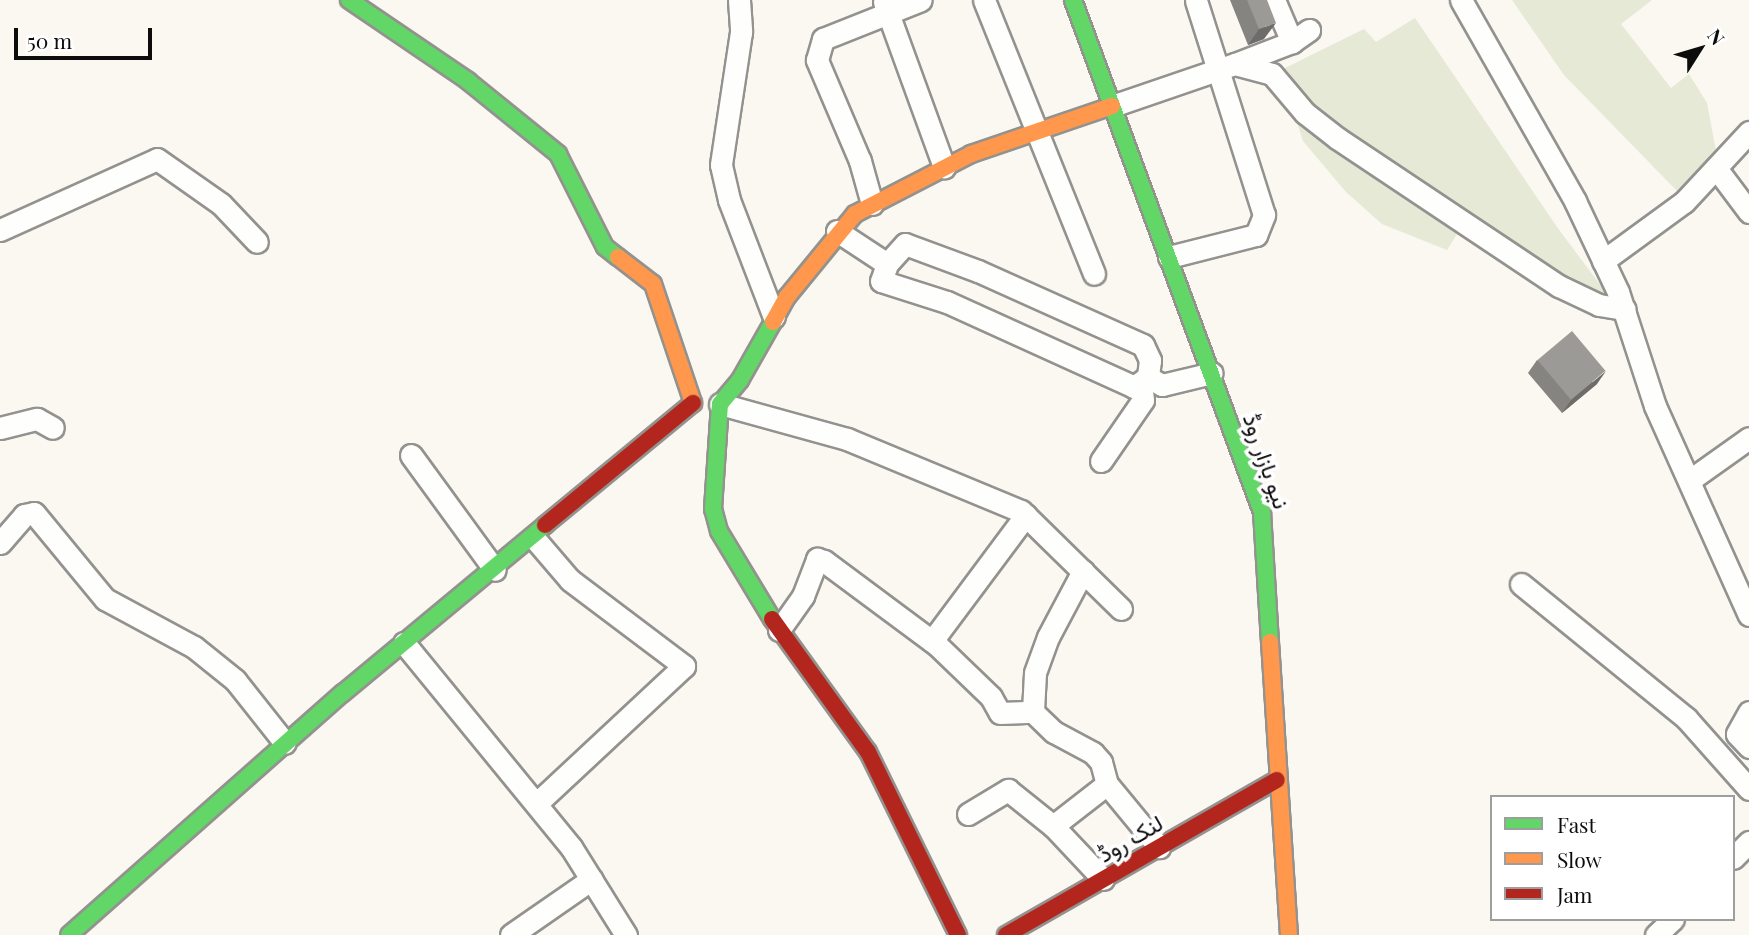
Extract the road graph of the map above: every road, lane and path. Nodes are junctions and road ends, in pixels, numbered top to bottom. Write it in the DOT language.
graph roads {
  1 [pos="349,0"];
  2 [pos="739,0"];
  3 [pos="921,0"];
  4 [pos="984,0"];
  5 [pos="1073,0"];
  6 [pos="1196,0"];
  7 [pos="1274,0"];
  8 [pos="1461,0"];
  9 [pos="886,7"];
  10 [pos="1227,66"];
  11 [pos="1112,106"];
  12 [pos="1749,132"];
  13 [pos="1034,134"];
  14 [pos="944,167"];
  15 [pos="1716,168"];
  16 [pos="872,204"];
  17 [pos="1749,212"];
  18 [pos="0,230"];
  19 [pos="838,231"];
  20 [pos="257,242"];
  21 [pos="1169,257"];
  22 [pos="1603,261"];
  23 [pos="887,264"];
  24 [pos="1094,274"];
  25 [pos="1625,309"];
  26 [pos="774,317"];
  27 [pos="1212,373"];
  28 [pos="1141,382"];
  29 [pos="693,403"];
  30 [pos="720,404"];
  31 [pos="0,428"];
  32 [pos="53,428"];
  33 [pos="1749,438"];
  34 [pos="411,455"];
  35 [pos="1101,461"];
  36 [pos="1690,480"];
  37 [pos="1026,515"];
  38 [pos="534,538"];
  39 [pos="0,543"];
  40 [pos="495,570"];
  41 [pos="1083,571"];
  42 [pos="1521,584"];
  43 [pos="1121,609"];
  44 [pos="1749,615"];
  45 [pos="779,630"];
  46 [pos="932,641"];
  47 [pos="404,643"];
  48 [pos="1033,712"];
  49 [pos="1749,712"];
  50 [pos="285,743"];
  51 [pos="1749,747"];
  52 [pos="1277,780"];
  53 [pos="1107,784"];
  54 [pos="1749,789"];
  55 [pos="536,804"];
  56 [pos="968,814"];
  57 [pos="1054,826"];
  58 [pos="1749,842"];
  59 [pos="1160,847"];
  60 [pos="1735,856"];
  61 [pos="593,879"];
  62 [pos="1103,879"];
  63 [pos="1671,921"];
  64 [pos="69,935"];
  65 [pos="511,935"];
  66 [pos="626,935"];
  67 [pos="958,935"];
  68 [pos="1006,935"];
  69 [pos="1289,935"];
  70 [pos="1656,935"];
  1 -- 29 [label="main road"];
  2 -- 26 [label="street"];
  3 -- 9 [label="street"];
  4 -- 13 [label="street"];
  5 -- 11 [label="main road, نیو بازار روڈ"];
  6 -- 10 [label="street"];
  7 -- 10 [label="street"];
  8 -- 22 [label="street"];
  9 -- 14 [label="street"];
  9 -- 16 [label="street"];
  10 -- 11 [label="street"];
  10 -- 21 [label="street"];
  10 -- 25 [label="street"];
  11 -- 13 [label="main road"];
  11 -- 21 [label="main road, نیو بازار روڈ"];
  12 -- 15 [label="street"];
  13 -- 14 [label="main road"];
  13 -- 24 [label="street"];
  14 -- 16 [label="main road"];
  15 -- 17 [label="street"];
  15 -- 22 [label="street"];
  16 -- 19 [label="main road"];
  18 -- 20 [label="street"];
  19 -- 23 [label="street"];
  19 -- 26 [label="main road"];
  21 -- 27 [label="main road, نیو بازار روڈ"];
  22 -- 25 [label="street"];
  23 -- 28 [label="street"];
  23 -- 28 [label="street"];
  25 -- 36 [label="street"];
  26 -- 30 [label="main road"];
  27 -- 28 [label="street"];
  27 -- 52 [label="main road, نیو بازار روڈ"];
  28 -- 35 [label="street"];
  29 -- 30 [label="main road"];
  29 -- 38 [label="main road"];
  30 -- 37 [label="street"];
  30 -- 45 [label="main road"];
  31 -- 32 [label="street"];
  33 -- 36 [label="street"];
  34 -- 40 [label="street"];
  36 -- 44 [label="street"];
  37 -- 41 [label="street"];
  37 -- 46 [label="street"];
  38 -- 40 [label="main road"];
  38 -- 55 [label="street"];
  39 -- 50 [label="street"];
  40 -- 47 [label="main road"];
  41 -- 43 [label="street"];
  41 -- 48 [label="street"];
  42 -- 54 [label="street"];
  45 -- 46 [label="street"];
  45 -- 67 [label="main road"];
  46 -- 48 [label="street"];
  47 -- 50 [label="main road"];
  47 -- 55 [label="street"];
  48 -- 53 [label="street"];
  49 -- 51 [label="street"];
  50 -- 64 [label="main road"];
  52 -- 59 [label="main road, لنک روڈ"];
  52 -- 69 [label="main road, نیو بازار روڈ"];
  53 -- 57 [label="street"];
  53 -- 59 [label="street"];
  55 -- 61 [label="street"];
  56 -- 57 [label="street"];
  57 -- 62 [label="street"];
  58 -- 60 [label="street"];
  59 -- 62 [label="main road, لنک روڈ"];
  61 -- 65 [label="street"];
  61 -- 66 [label="street"];
  62 -- 68 [label="main road, لنک روڈ"];
  63 -- 70 [label="street"];
}
